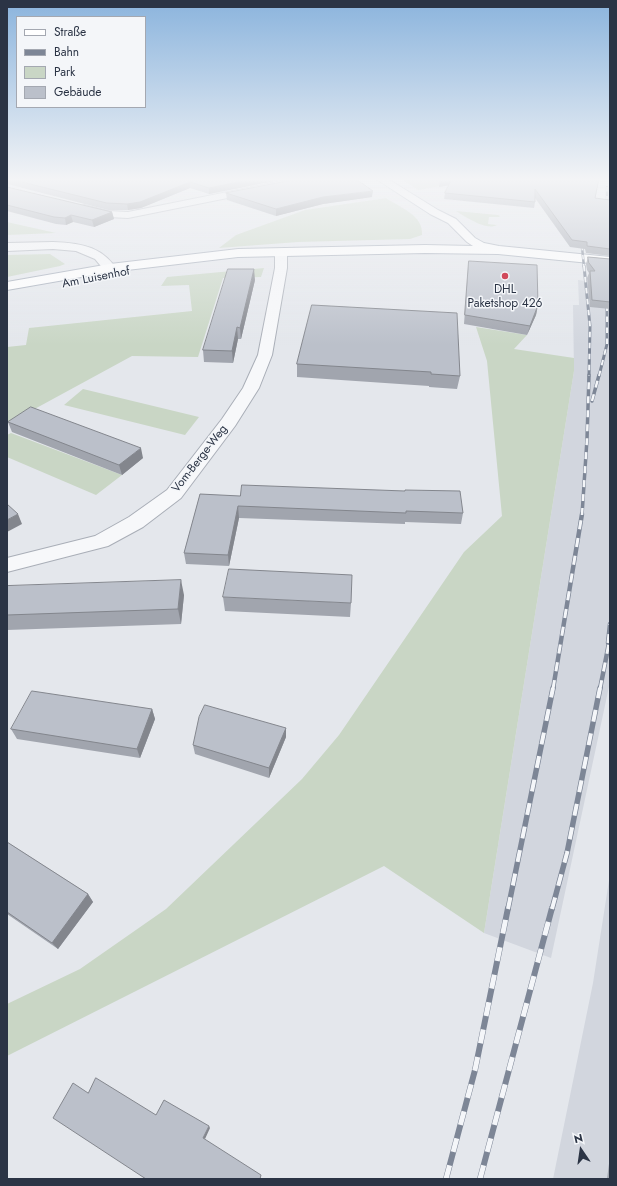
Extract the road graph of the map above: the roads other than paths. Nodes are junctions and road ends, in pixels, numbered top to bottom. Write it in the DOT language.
graph roads {
  1 [pos="465,234"];
  2 [pos="471,240"];
  3 [pos="454,244"];
  4 [pos="7,247"];
  5 [pos="498,250"];
  6 [pos="281,253"];
  7 [pos="610,261"];
  8 [pos="610,267"];
  9 [pos="112,271"];
  10 [pos="7,286"];
  11 [pos="7,298"];
  12 [pos="7,565"];
  1 -- 2 [label="main road"];
  2 -- 3 [label="main road"];
  2 -- 5 [label="main road"];
  3 -- 5 [label="main road, Am Luisenhof"];
  3 -- 6 [label="main road, Am Luisenhof"];
  3 -- 8 [label="main road"];
  4 -- 9 [label="street"];
  5 -- 7 [label="main road"];
  6 -- 9 [label="main road, Am Luisenhof"];
  6 -- 12 [label="street, Vom-Berge-Weg"];
  9 -- 10 [label="main road, Am Luisenhof"];
  9 -- 11 [label="main road, Am Luisenhof"];
}
